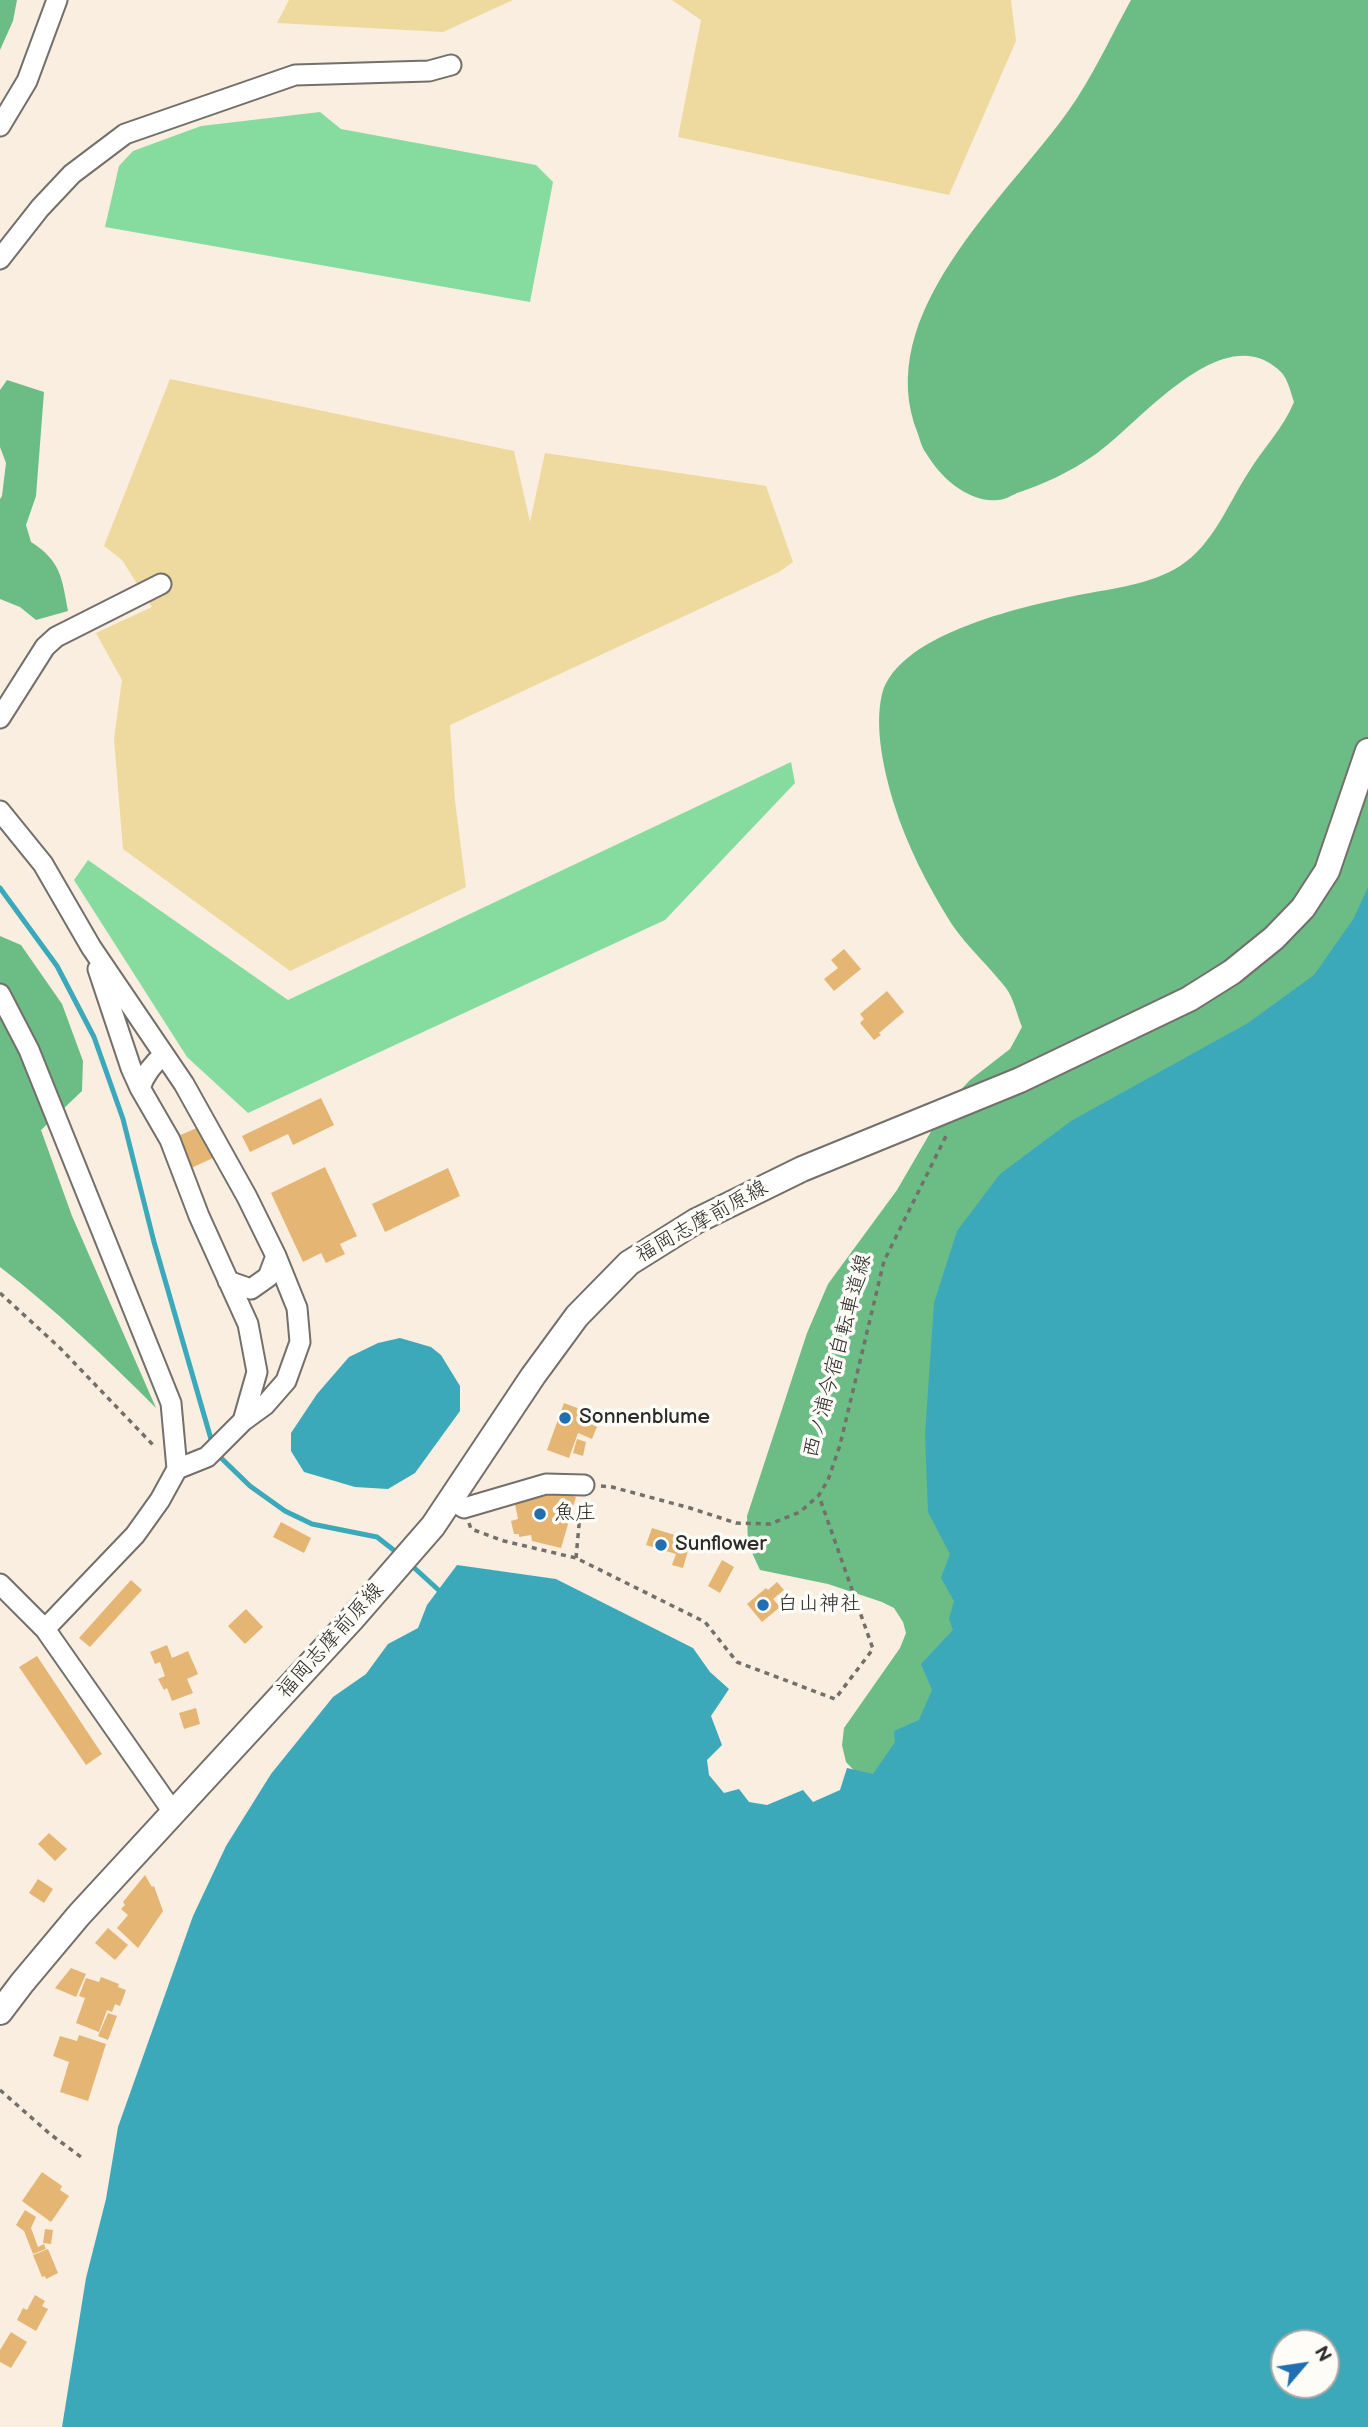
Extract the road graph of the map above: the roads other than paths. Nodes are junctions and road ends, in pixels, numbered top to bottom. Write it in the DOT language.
graph roads {
  1 [pos="57,0"];
  2 [pos="452,65"];
  3 [pos="0,126"];
  4 [pos="0,259"];
  5 [pos="161,584"];
  6 [pos="0,718"];
  7 [pos="1368,751"];
  8 [pos="0,811"];
  9 [pos="91,947"];
  10 [pos="0,995"];
  11 [pos="164,1055"];
  12 [pos="140,1088"];
  13 [pos="276,1256"];
  14 [pos="228,1281"];
  15 [pos="236,1427"];
  16 [pos="177,1469"];
  17 [pos="584,1485"];
  18 [pos="457,1504"];
  19 [pos="0,1584"];
  20 [pos="45,1629"];
  21 [pos="173,1812"];
  22 [pos="0,2012"];
  1 -- 3 [label="street"];
  2 -- 4 [label="street"];
  5 -- 6 [label="street"];
  7 -- 18 [label="main road, 福岡志摩前原線"];
  8 -- 9 [label="street"];
  9 -- 11 [label="street"];
  9 -- 12 [label="street"];
  10 -- 16 [label="street"];
  11 -- 12 [label="street"];
  11 -- 13 [label="street"];
  12 -- 14 [label="street"];
  13 -- 14 [label="street"];
  13 -- 15 [label="street"];
  14 -- 15 [label="street"];
  15 -- 16 [label="street"];
  16 -- 20 [label="street"];
  17 -- 18 [label="street"];
  18 -- 21 [label="main road, 福岡志摩前原線"];
  19 -- 20 [label="street"];
  20 -- 21 [label="street"];
  21 -- 22 [label="main road, 福岡志摩前原線"];
}
